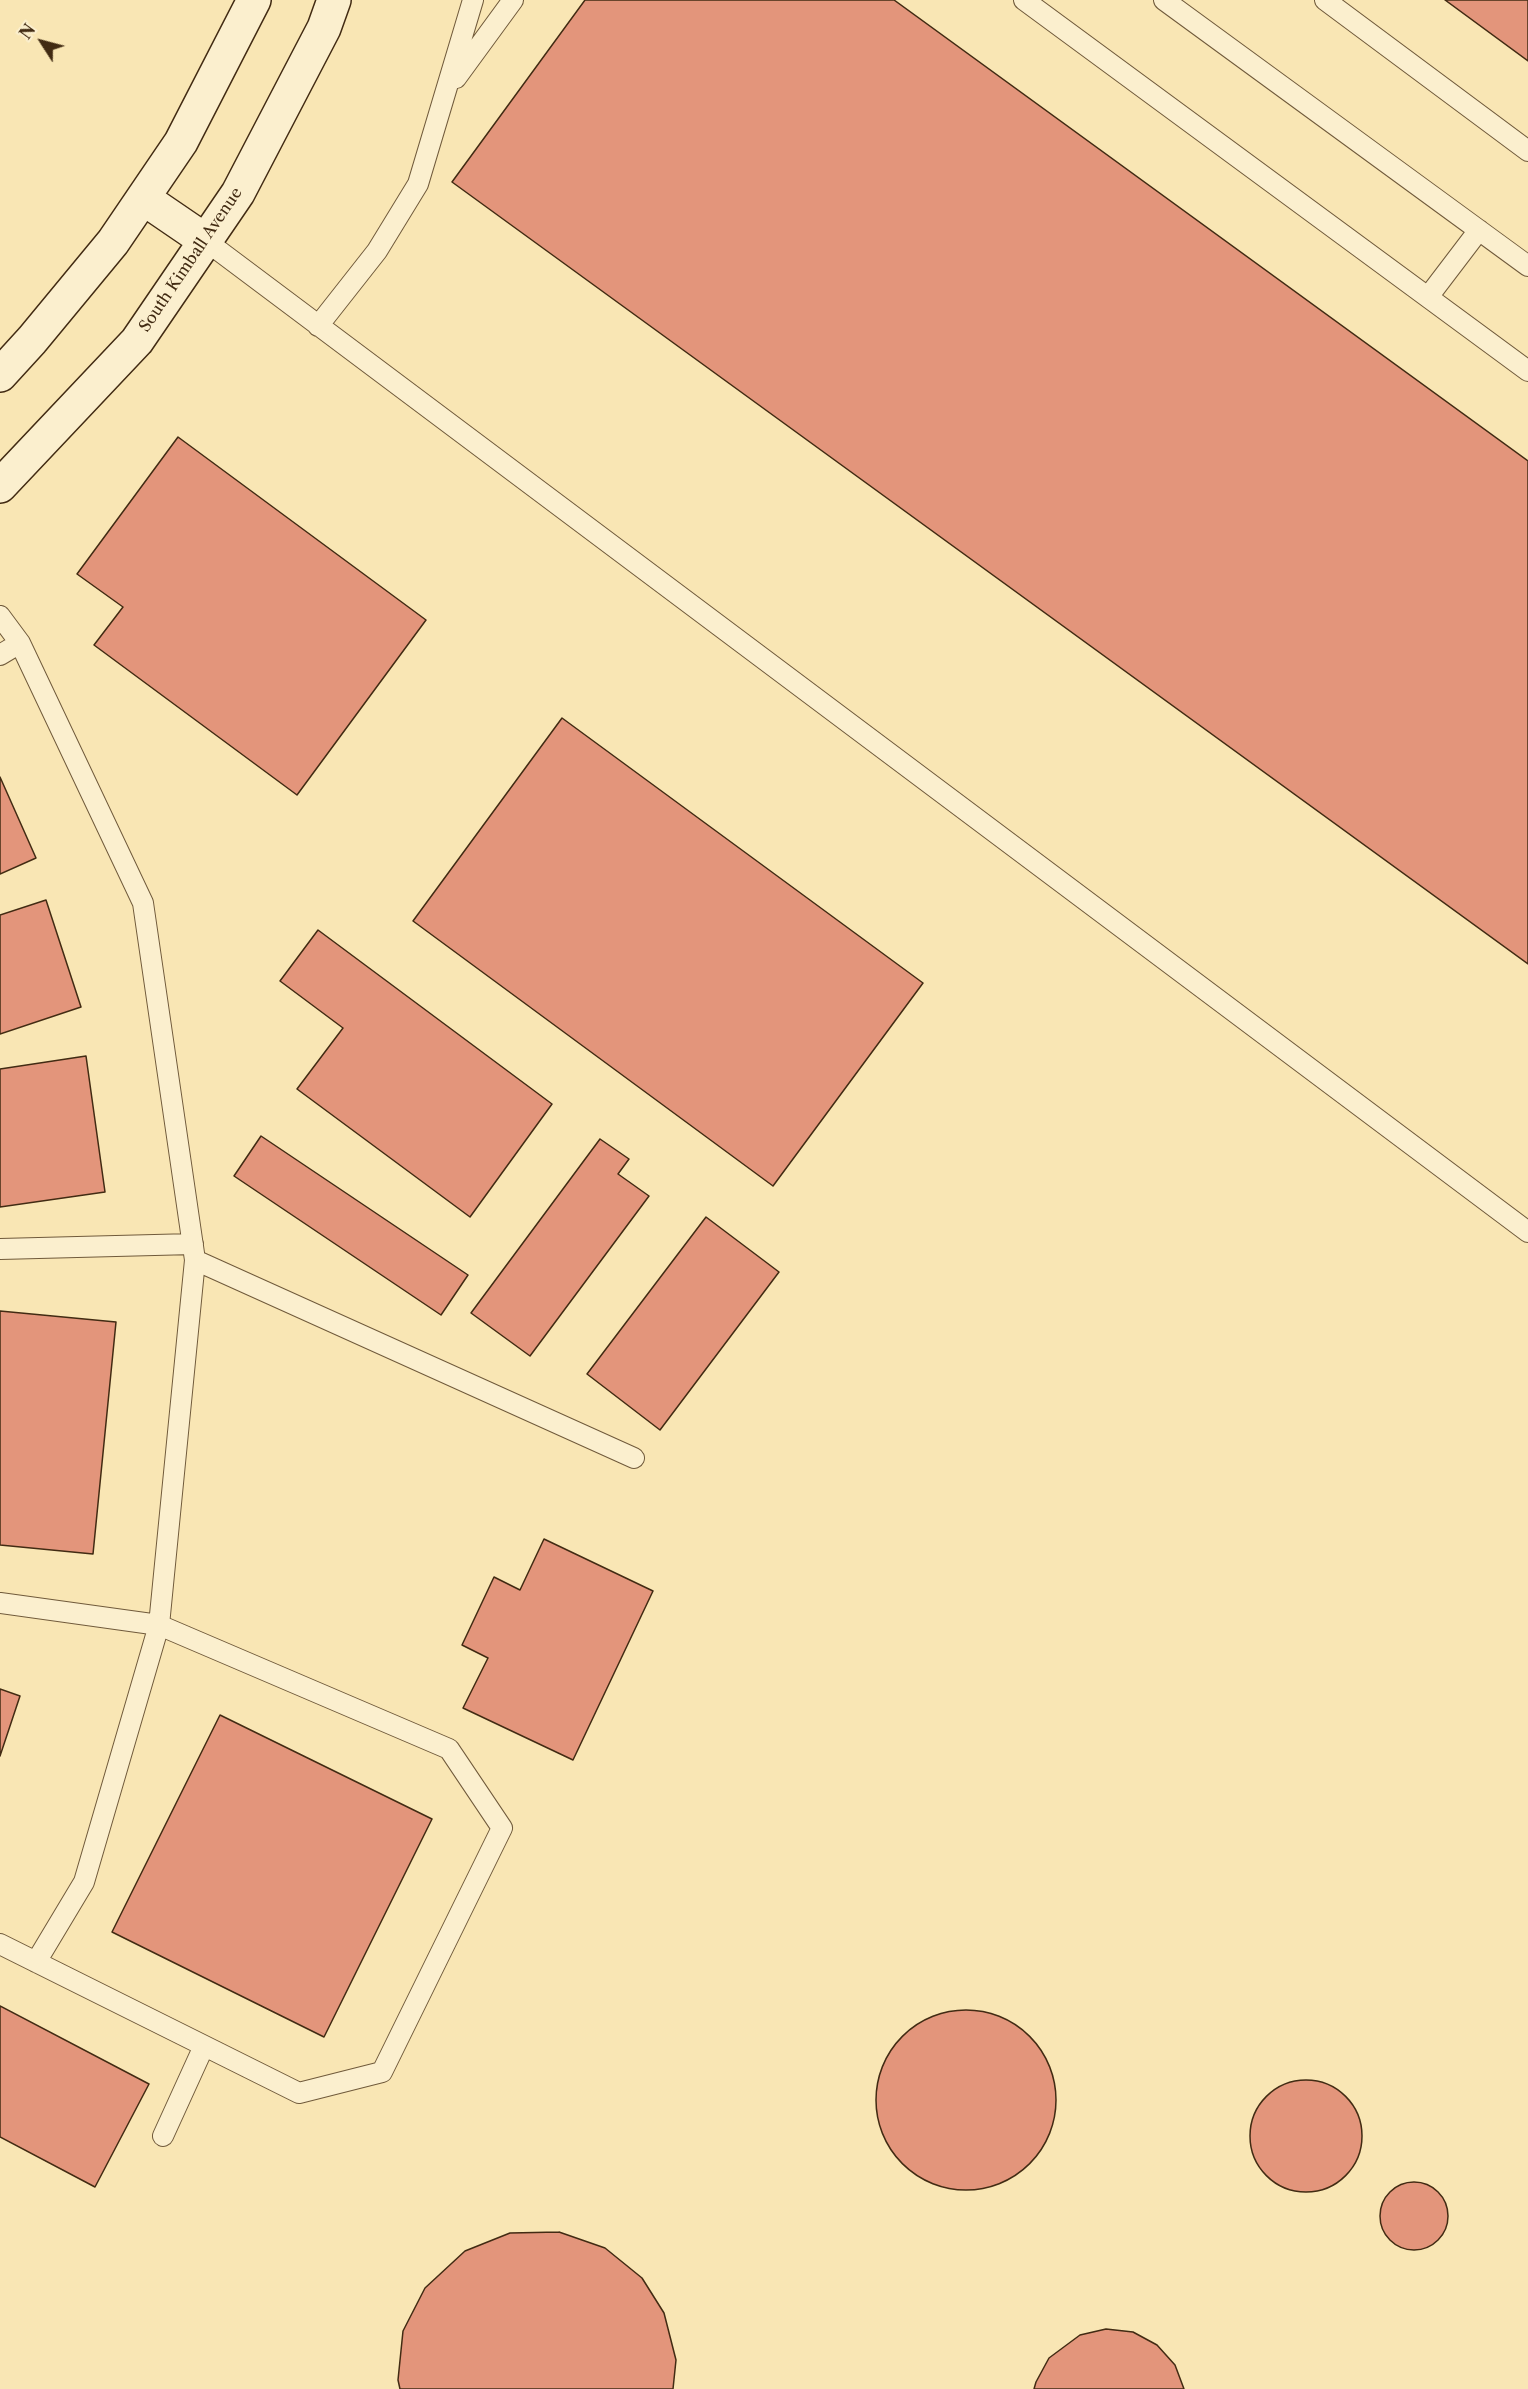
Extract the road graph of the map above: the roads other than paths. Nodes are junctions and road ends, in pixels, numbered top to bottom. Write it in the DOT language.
graph roads {
  1 [pos="254,0"];
  2 [pos="333,0"];
  3 [pos="473,0"];
  4 [pos="513,0"];
  5 [pos="1024,0"];
  6 [pos="1164,0"];
  7 [pos="1325,0"];
  8 [pos="447,90"];
  9 [pos="1528,151"];
  10 [pos="143,198"];
  11 [pos="1479,230"];
  12 [pos="206,241"];
  13 [pos="1528,266"];
  14 [pos="1428,297"];
  15 [pos="318,326"];
  16 [pos="1528,371"];
  17 [pos="0,375"];
  18 [pos="0,486"];
  19 [pos="0,616"];
  20 [pos="20,644"];
  21 [pos="0,655"];
  22 [pos="1528,1232"];
  23 [pos="0,1249"];
  24 [pos="194,1252"];
  25 [pos="634,1458"];
  26 [pos="0,1603"];
  27 [pos="159,1626"];
  28 [pos="0,1944"];
  29 [pos="36,1962"];
  30 [pos="204,2046"];
  31 [pos="163,2136"];
  1 -- 10 [label="main road"];
  2 -- 12 [label="main road, South Kimball Avenue"];
  3 -- 8 [label="lane"];
  4 -- 8 [label="lane"];
  5 -- 14 [label="lane"];
  6 -- 11 [label="lane"];
  7 -- 9 [label="lane"];
  8 -- 15 [label="lane"];
  10 -- 12 [label="main road"];
  10 -- 17 [label="main road"];
  11 -- 13 [label="lane"];
  11 -- 14 [label="lane"];
  12 -- 15 [label="lane"];
  12 -- 18 [label="main road, South Kimball Avenue"];
  14 -- 16 [label="lane"];
  15 -- 22 [label="lane"];
  19 -- 20 [label="lane"];
  20 -- 21 [label="lane"];
  20 -- 24 [label="lane"];
  23 -- 24 [label="lane"];
  24 -- 25 [label="lane"];
  24 -- 27 [label="lane"];
  26 -- 27 [label="lane"];
  27 -- 29 [label="lane"];
  27 -- 30 [label="lane"];
  28 -- 29 [label="lane"];
  29 -- 30 [label="lane"];
  30 -- 31 [label="lane"];
}
